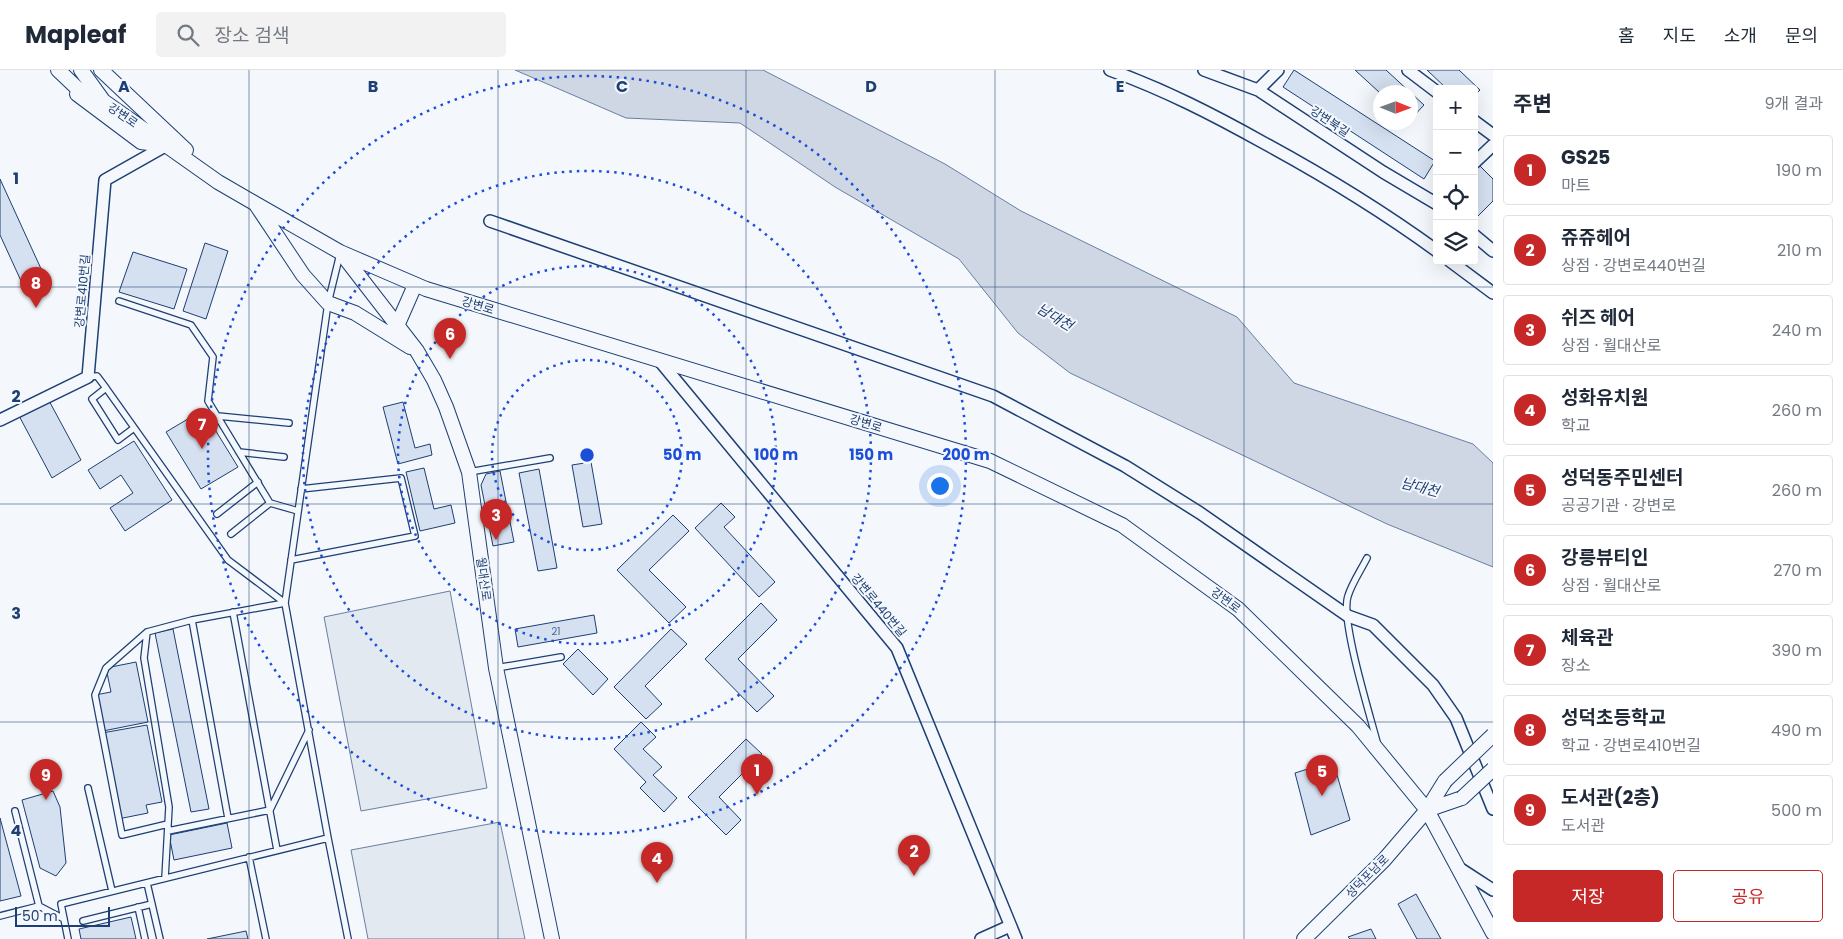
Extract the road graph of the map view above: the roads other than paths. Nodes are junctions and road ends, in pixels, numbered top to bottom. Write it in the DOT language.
graph roads {
  1 [pos="50,70"];
  2 [pos="58,70"];
  3 [pos="81,70"];
  4 [pos="101,70"];
  5 [pos="1110,70"];
  6 [pos="1204,70"];
  7 [pos="1278,70"];
  8 [pos="1408,70"];
  9 [pos="1433,89"];
  10 [pos="1258,90"];
  11 [pos="102,100"];
  12 [pos="1478,124"];
  13 [pos="1493,135"];
  14 [pos="167,145"];
  15 [pos="1493,145"];
  16 [pos="1478,159"];
  17 [pos="218,182"];
  18 [pos="1433,199"];
  19 [pos="256,204"];
  20 [pos="490,221"];
  21 [pos="1478,238"];
  22 [pos="1433,248"];
  23 [pos="1493,251"];
  24 [pos="340,252"];
  25 [pos="1455,265"];
  26 [pos="416,285"];
  27 [pos="1493,293"];
  28 [pos="119,301"];
  29 [pos="328,303"];
  30 [pos="397,326"];
  31 [pos="417,352"];
  32 [pos="659,360"];
  33 [pos="88,378"];
  34 [pos="106,388"];
  35 [pos="218,416"];
  36 [pos="0,420"];
  37 [pos="289,423"];
  38 [pos="134,428"];
  39 [pos="239,452"];
  40 [pos="284,457"];
  41 [pos="550,458"];
  42 [pos="469,472"];
  43 [pos="258,482"];
  44 [pos="301,489"];
  45 [pos="270,503"];
  46 [pos="298,512"];
  47 [pos="217,514"];
  48 [pos="231,534"];
  49 [pos="1367,558"];
  50 [pos="291,560"];
  51 [pos="285,603"];
  52 [pos="233,612"];
  53 [pos="1348,616"];
  54 [pos="192,620"];
  55 [pos="147,632"];
  56 [pos="561,657"];
  57 [pos="496,668"];
  58 [pos="309,730"];
  59 [pos="1493,735"];
  60 [pos="1380,753"];
  61 [pos="1493,769"];
  62 [pos="88,788"];
  63 [pos="1493,809"];
  64 [pos="270,810"];
  65 [pos="1427,810"];
  66 [pos="15,811"];
  67 [pos="228,818"];
  68 [pos="168,828"];
  69 [pos="328,838"];
  70 [pos="277,850"];
  71 [pos="249,857"];
  72 [pos="1458,868"];
  73 [pos="165,878"];
  74 [pos="147,883"];
  75 [pos="1493,890"];
  76 [pos="112,892"];
  77 [pos="152,904"];
  78 [pos="38,906"];
  79 [pos="138,907"];
  80 [pos="0,916"];
  81 [pos="64,919"];
  82 [pos="83,921"];
  83 [pos="1010,926"];
  84 [pos="1493,933"];
  85 [pos="68,939"];
  86 [pos="145,939"];
  87 [pos="160,939"];
  88 [pos="266,939"];
  89 [pos="348,939"];
  90 [pos="552,939"];
  91 [pos="980,939"];
  92 [pos="1016,939"];
  93 [pos="1304,939"];
  1 -- 14 [label="street"];
  2 -- 11 [label="street, 강변로"];
  3 -- 11 [label="street, 강변로"];
  4 -- 17 [label="street"];
  5 -- 22 [label="street"];
  6 -- 10 [label="street, 강변북길"];
  7 -- 10 [label="street"];
  8 -- 9 [label="street"];
  10 -- 18 [label="street, 강변북길"];
  11 -- 14 [label="street, 강변로"];
  12 -- 13 [label="street"];
  14 -- 17 [label="street, 강변로"];
  14 -- 33 [label="street, 강변로410번길"];
  15 -- 16 [label="street"];
  17 -- 19 [label="street, 강변로"];
  19 -- 24 [label="street, 강변로"];
  19 -- 29 [label="street"];
  20 -- 53 [label="street"];
  21 -- 23 [label="street"];
  24 -- 26 [label="street, 강변로"];
  24 -- 29 [label="lane"];
  24 -- 30 [label="street, 월대산로"];
  25 -- 27 [label="street"];
  26 -- 30 [label="street"];
  26 -- 32 [label="street, 강변로"];
  28 -- 35 [label="lane"];
  29 -- 31 [label="street"];
  29 -- 44 [label="lane"];
  30 -- 31 [label="street, 월대산로"];
  31 -- 42 [label="street, 월대산로"];
  32 -- 60 [label="street, 강변로"];
  32 -- 83 [label="street, 강변로440번길"];
  33 -- 34 [label="lane"];
  33 -- 36 [label="street"];
  34 -- 38 [label="lane"];
  34 -- 38 [label="lane"];
  35 -- 37 [label="lane"];
  35 -- 39 [label="lane"];
  38 -- 51 [label="lane"];
  39 -- 40 [label="lane"];
  39 -- 43 [label="lane"];
  41 -- 42 [label="lane"];
  42 -- 57 [label="street, 월대산로"];
  43 -- 45 [label="lane"];
  43 -- 47 [label="lane"];
  44 -- 46 [label="lane"];
  44 -- 50 [label="lane"];
  45 -- 46 [label="lane"];
  45 -- 48 [label="lane"];
  46 -- 50 [label="lane"];
  49 -- 53 [label="lane"];
  50 -- 51 [label="lane"];
  51 -- 52 [label="lane"];
  51 -- 58 [label="lane"];
  52 -- 54 [label="lane"];
  52 -- 64 [label="lane"];
  53 -- 60 [label="lane"];
  53 -- 63 [label="street"];
  54 -- 55 [label="lane"];
  54 -- 67 [label="lane"];
  55 -- 68 [label="lane"];
  55 -- 68 [label="lane"];
  56 -- 57 [label="lane"];
  57 -- 90 [label="street, 월대산로"];
  58 -- 64 [label="lane"];
  58 -- 69 [label="lane"];
  59 -- 65 [label="street, 성덕포남로, bridge"];
  60 -- 65 [label="street, 강변로"];
  61 -- 65 [label="street, bridge"];
  62 -- 76 [label="lane"];
  64 -- 67 [label="lane"];
  64 -- 70 [label="lane"];
  65 -- 72 [label="street, 강변로"];
  65 -- 93 [label="street, 성덕포남로"];
  66 -- 78 [label="lane"];
  67 -- 68 [label="lane"];
  68 -- 73 [label="lane"];
  69 -- 70 [label="lane"];
  69 -- 89 [label="lane"];
  70 -- 71 [label="lane"];
  71 -- 73 [label="lane"];
  71 -- 88 [label="lane"];
  72 -- 75 [label="street"];
  72 -- 84 [label="street, 강변로"];
  73 -- 74 [label="lane"];
  74 -- 76 [label="lane"];
  74 -- 77 [label="lane"];
  76 -- 81 [label="lane"];
  77 -- 79 [label="lane"];
  77 -- 87 [label="lane"];
  78 -- 80 [label="lane"];
  78 -- 81 [label="lane"];
  79 -- 82 [label="lane"];
  79 -- 86 [label="lane"];
  81 -- 85 [label="lane"];
  83 -- 91 [label="street"];
  83 -- 92 [label="street, 강변로440번길"];
}
